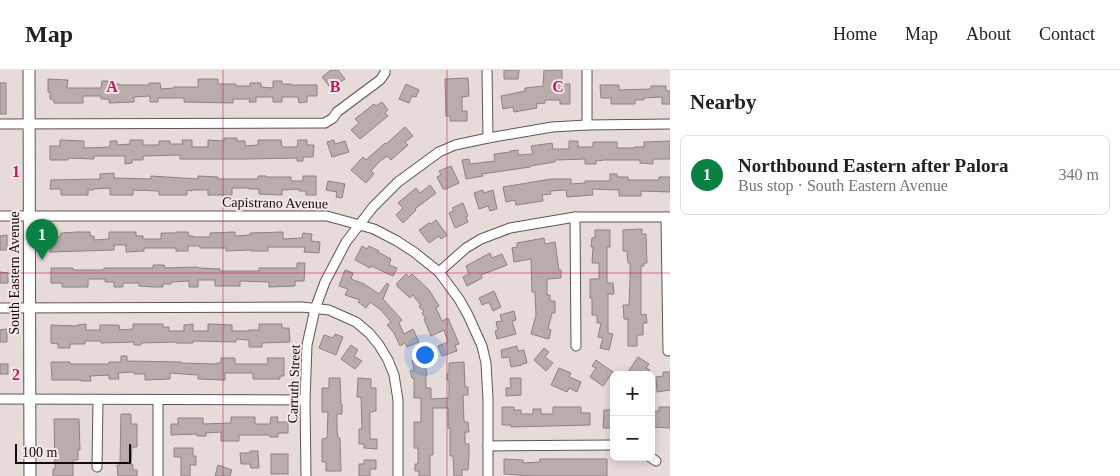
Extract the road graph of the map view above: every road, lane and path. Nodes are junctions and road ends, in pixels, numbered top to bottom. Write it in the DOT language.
graph roads {
  1 [pos="29,70"];
  2 [pos="385,70"];
  3 [pos="487,70"];
  4 [pos="587,70"];
  5 [pos="0,124"];
  6 [pos="29,124"];
  7 [pos="670,124"];
  8 [pos="587,125"];
  9 [pos="488,138"];
  10 [pos="0,216"];
  11 [pos="29,216"];
  12 [pos="668,216"];
  13 [pos="575,217"];
  14 [pos="359,225"];
  15 [pos="439,272"];
  16 [pos="0,308"];
  17 [pos="29,308"];
  18 [pos="316,309"];
  19 [pos="576,346"];
  20 [pos="668,351"];
  21 [pos="0,399"];
  22 [pos="30,400"];
  23 [pos="98,400"];
  24 [pos="158,400"];
  25 [pos="305,400"];
  26 [pos="610,445"];
  27 [pos="488,446"];
  28 [pos="97,467"];
  29 [pos="30,476"];
  30 [pos="158,476"];
  31 [pos="306,476"];
  32 [pos="398,476"];
  33 [pos="488,476"];
  1 -- 6 [label="main road, South Eastern Avenue"];
  2 -- 6 [label="street"];
  3 -- 9 [label="street"];
  4 -- 8 [label="street"];
  5 -- 6 [label="street"];
  6 -- 11 [label="main road, South Eastern Avenue"];
  7 -- 8 [label="street, Carruth Street"];
  8 -- 9 [label="street, Carruth Street"];
  9 -- 14 [label="street, Carruth Street"];
  10 -- 11 [label="street, Capistrano Avenue"];
  11 -- 14 [label="street, Capistrano Avenue"];
  11 -- 17 [label="main road, South Eastern Avenue"];
  12 -- 13 [label="street"];
  12 -- 20 [label="street"];
  13 -- 15 [label="street"];
  13 -- 19 [label="street"];
  14 -- 15 [label="street, Capistrano Avenue"];
  14 -- 18 [label="street, Carruth Street"];
  15 -- 27 [label="street, Capistrano Avenue"];
  16 -- 17 [label="street"];
  17 -- 18 [label="street"];
  17 -- 22 [label="main road, South Eastern Avenue"];
  18 -- 25 [label="street, Carruth Street"];
  18 -- 32 [label="street"];
  21 -- 22 [label="street"];
  22 -- 23 [label="street"];
  22 -- 29 [label="main road, South Eastern Avenue"];
  23 -- 24 [label="street"];
  23 -- 28 [label="street"];
  24 -- 25 [label="street"];
  24 -- 30 [label="street"];
  25 -- 31 [label="street, Carruth Street"];
  26 -- 27 [label="street"];
  27 -- 33 [label="street, Capistrano Avenue"];
}
